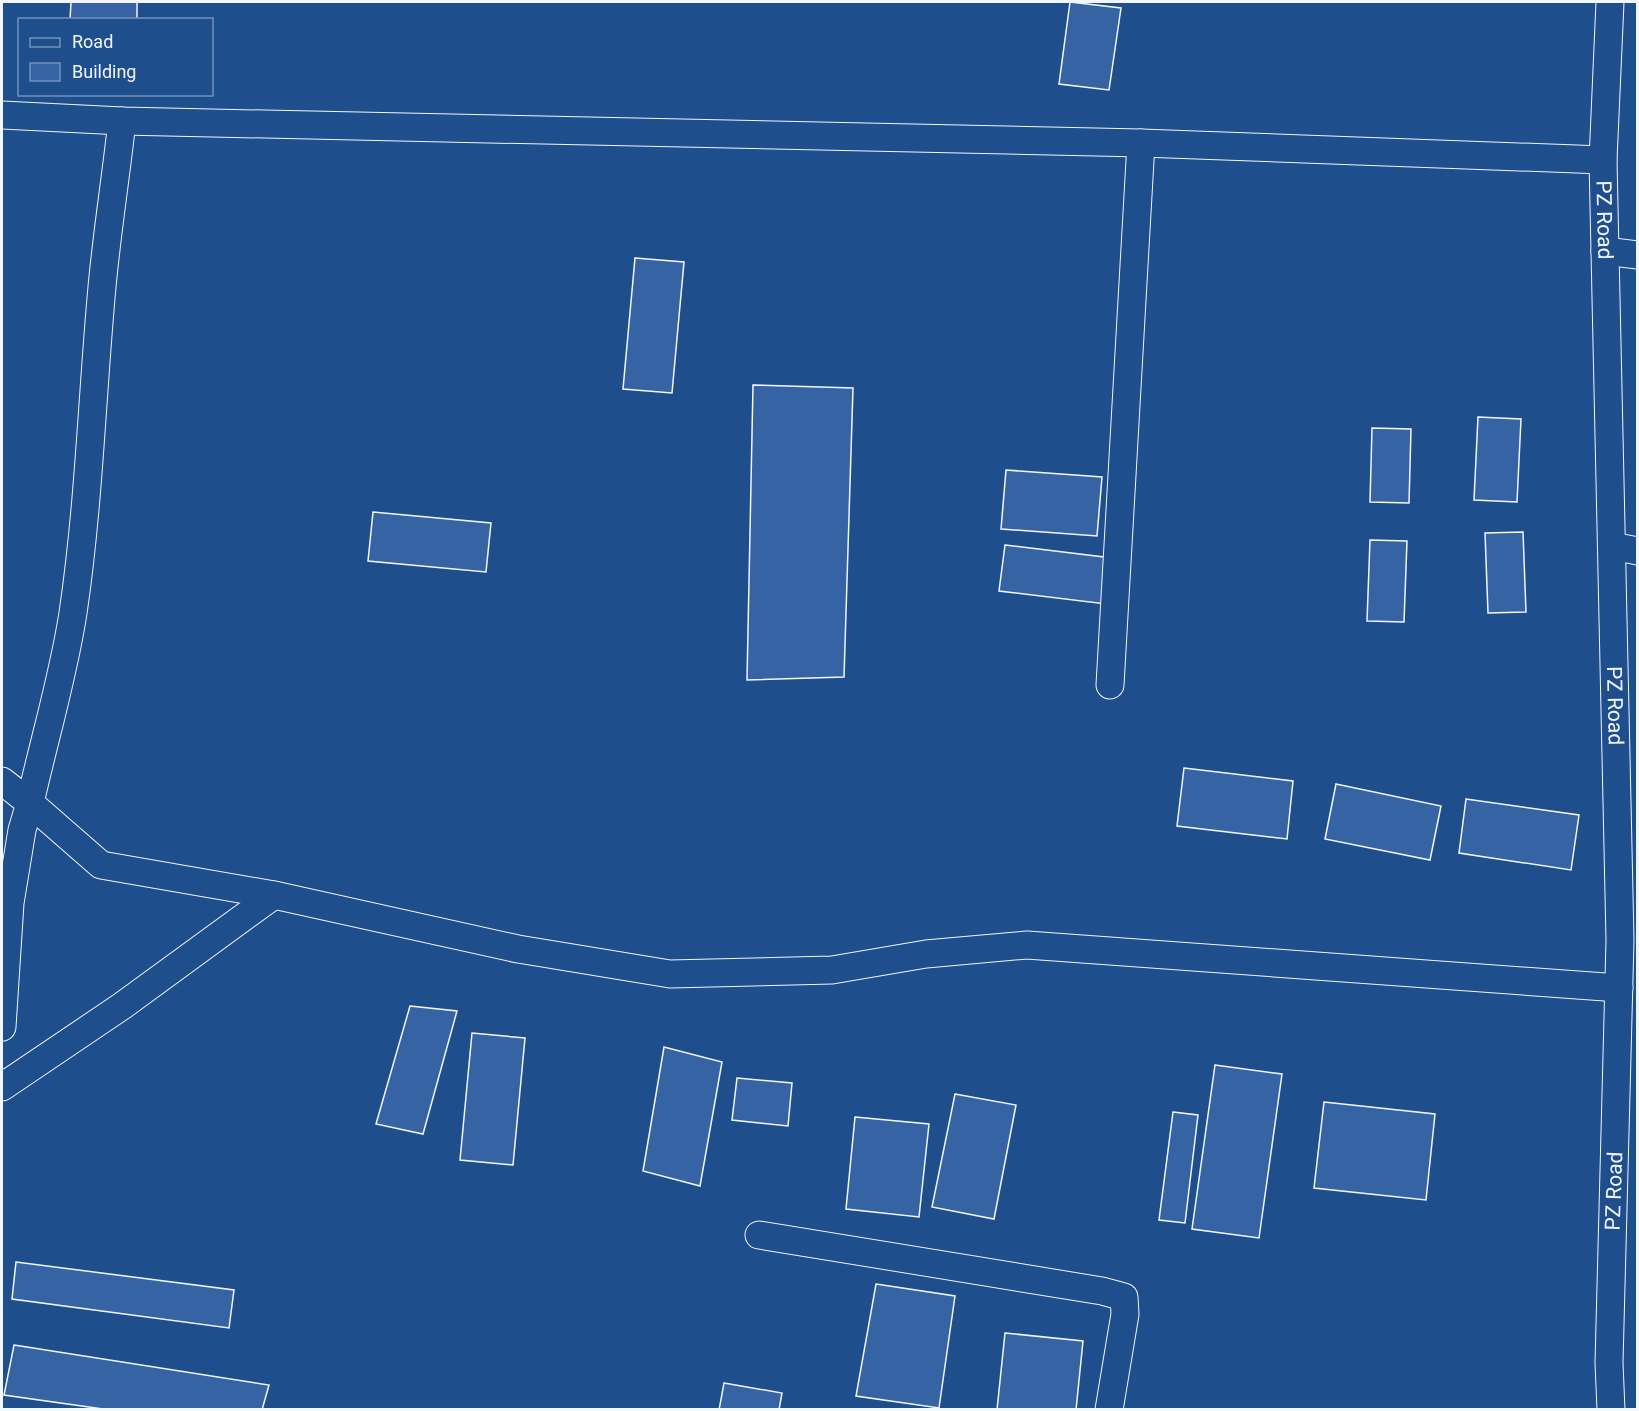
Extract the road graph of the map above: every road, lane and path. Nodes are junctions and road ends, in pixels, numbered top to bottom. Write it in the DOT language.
graph roads {
  1 [pos="1610,2"];
  2 [pos="2,115"];
  3 [pos="122,121"];
  4 [pos="1141,143"];
  5 [pos="1603,160"];
  6 [pos="1605,250"];
  7 [pos="1638,255"];
  8 [pos="1625,549"];
  9 [pos="1110,685"];
  10 [pos="2,782"];
  11 [pos="30,803"];
  12 [pos="274,895"];
  13 [pos="1629,941"];
  14 [pos="1619,988"];
  15 [pos="2,1027"];
  16 [pos="2,1087"];
  17 [pos="759,1235"];
  18 [pos="1109,1410"];
  19 [pos="1611,1410"];
  1 -- 5 [label="street, PZ Road"];
  2 -- 3 [label="street"];
  3 -- 4 [label="street"];
  3 -- 11 [label="street"];
  4 -- 5 [label="street"];
  4 -- 9 [label="street"];
  5 -- 6 [label="street, PZ Road"];
  6 -- 7 [label="street"];
  6 -- 8 [label="street, PZ Road"];
  8 -- 13 [label="street, PZ Road"];
  10 -- 11 [label="street"];
  11 -- 12 [label="street"];
  11 -- 15 [label="street"];
  12 -- 14 [label="street"];
  12 -- 16 [label="street"];
  13 -- 14 [label="street, PZ Road"];
  14 -- 19 [label="street, PZ Road"];
  17 -- 18 [label="street"];
}
